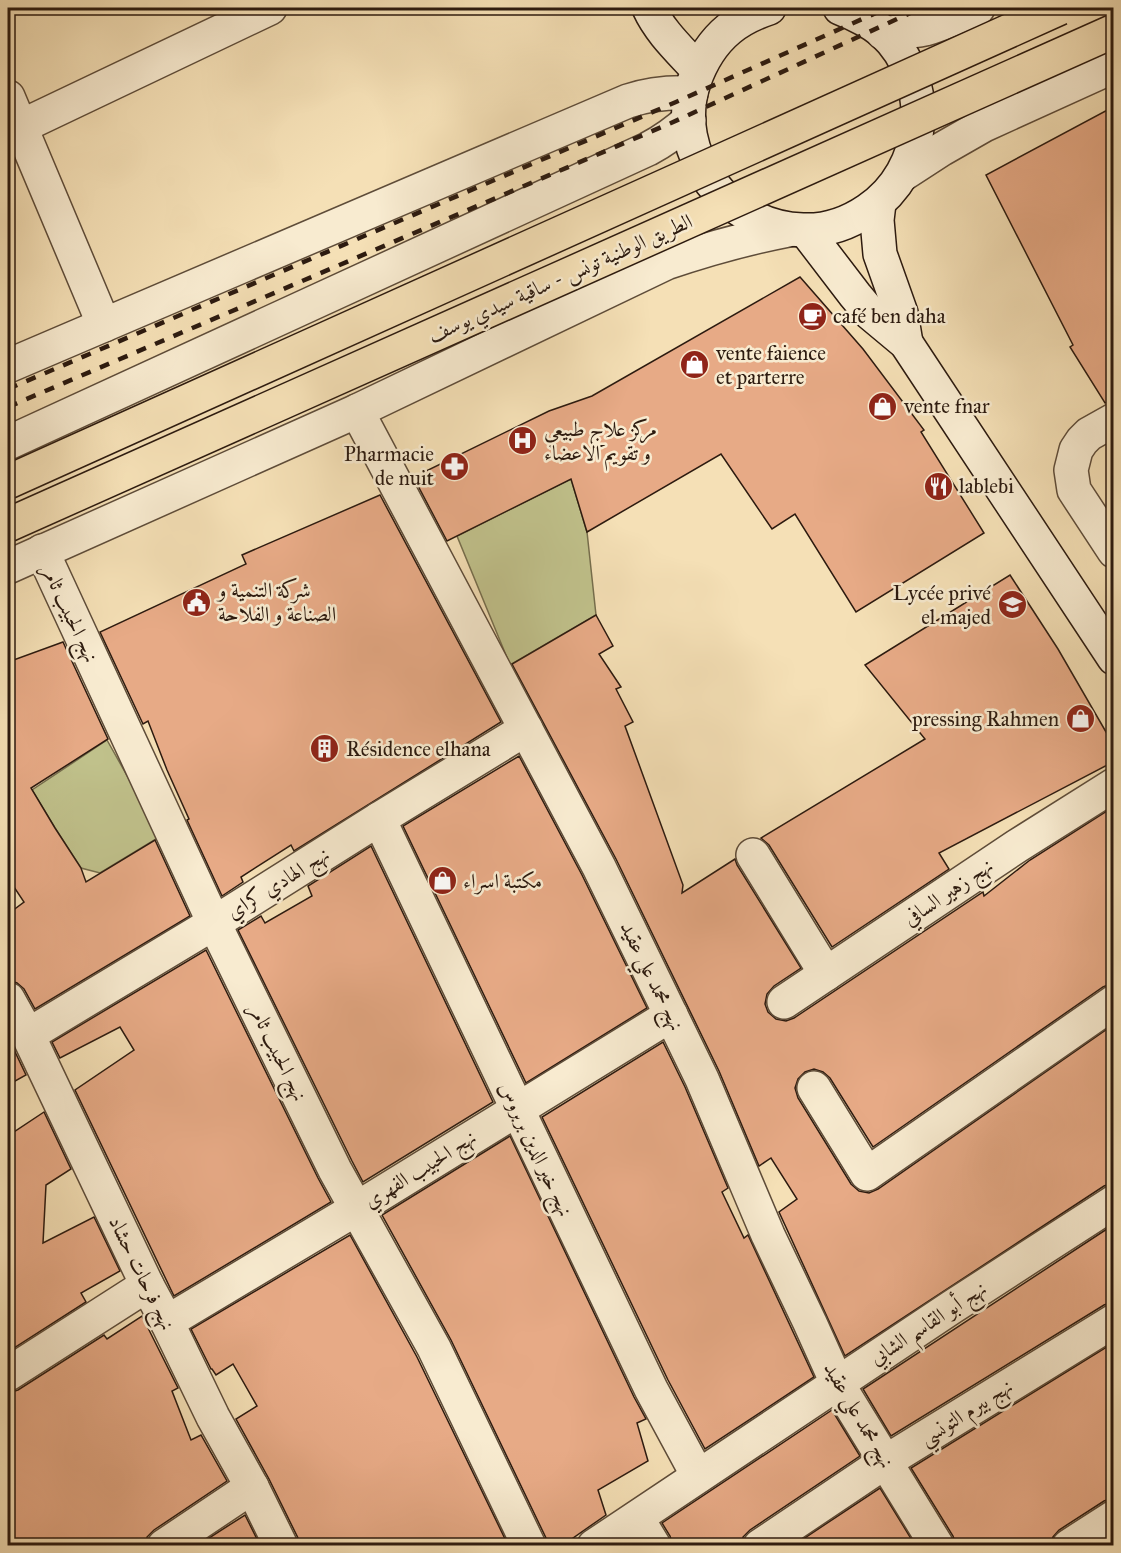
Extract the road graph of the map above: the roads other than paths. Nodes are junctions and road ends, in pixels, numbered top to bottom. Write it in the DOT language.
graph roads {
  1 [pos="270,8"];
  2 [pos="649,8"];
  3 [pos="840,8"];
  4 [pos="978,8"];
  5 [pos="1060,8"];
  6 [pos="750,10"];
  7 [pos="1113,31"];
  8 [pos="883,33"];
  9 [pos="1113,66"];
  10 [pos="692,94"];
  11 [pos="14,112"];
  12 [pos="902,175"];
  13 [pos="879,203"];
  14 [pos="797,230"];
  15 [pos="104,325"];
  16 [pos="906,343"];
  17 [pos="8,366"];
  18 [pos="357,411"];
  19 [pos="1113,420"];
  20 [pos="8,443"];
  21 [pos="8,482"];
  22 [pos="8,525"];
  23 [pos="42,551"];
  24 [pos="1113,551"];
  25 [pos="8,567"];
  26 [pos="1113,658"];
  27 [pos="526,729"];
  28 [pos="1113,785"];
  29 [pos="380,819"];
  30 [pos="753,855"];
  31 [pos="214,923"];
  32 [pos="826,974"];
  33 [pos="8,999"];
  34 [pos="784,1002"];
  35 [pos="1113,1002"];
  36 [pos="671,1015"];
  37 [pos="28,1035"];
  38 [pos="814,1089"];
  39 [pos="518,1109"];
  40 [pos="1113,1202"];
  41 [pos="356,1209"];
  42 [pos="147,1285"];
  43 [pos="1113,1321"];
  44 [pos="167,1322"];
  45 [pos="8,1374"];
  46 [pos="837,1383"];
  47 [pos="885,1462"];
  48 [pos="698,1476"];
  49 [pos="252,1487"];
  50 [pos="1113,1517"];
  51 [pos="631,1532"];
  52 [pos="164,1545"];
  53 [pos="281,1545"];
  54 [pos="530,1545"];
  55 [pos="594,1545"];
  56 [pos="605,1545"];
  57 [pos="654,1545"];
  58 [pos="760,1545"];
  59 [pos="937,1545"];
  60 [pos="1069,1545"];
  1 -- 11 [label="street"];
  2 -- 10 [label="street"];
  3 -- 8 [label="street"];
  4 -- 8 [label="street"];
  5 -- 21 [label="highway, الطريق الوطنية تونس - ساقية سيدي يوسف, bridge"];
  6 -- 10 [label="street"];
  7 -- 22 [label="highway, الطريق الوطنية تونس - ساقية سيدي يوسف, bridge"];
  8 -- 12 [label="street"];
  9 -- 12 [label="street"];
  10 -- 14 [label="street"];
  10 -- 15 [label="street"];
  10 -- 20 [label="street"];
  11 -- 15 [label="street"];
  12 -- 13 [label="street"];
  13 -- 14 [label="street"];
  13 -- 16 [label="street"];
  14 -- 16 [label="street"];
  14 -- 18 [label="street"];
  15 -- 17 [label="street"];
  16 -- 26 [label="street"];
  18 -- 23 [label="street"];
  18 -- 27 [label="street, نهج محمد علي عقيد"];
  19 -- 24 [label="street"];
  23 -- 25 [label="street"];
  23 -- 31 [label="street, نهج الحبيب ثامر"];
  27 -- 29 [label="street, نهج الهادي كراي"];
  27 -- 36 [label="street, نهج محمد علي عقيد"];
  28 -- 32 [label="street, نهج زهير السافي"];
  29 -- 31 [label="street, نهج الهادي كراي"];
  29 -- 39 [label="street, نهج خير الدين بربروس"];
  30 -- 32 [label="street"];
  31 -- 37 [label="street, نهج الهادي كراي"];
  31 -- 41 [label="street, نهج الحبيب ثامر"];
  32 -- 34 [label="street, نهج زهير السافي"];
  33 -- 37 [label="street, نهج فرحات حشاد"];
  35 -- 38 [label="street"];
  36 -- 39 [label="street, نهج الحبيب الفهري"];
  36 -- 46 [label="street, نهج محمد علي عقيد"];
  37 -- 42 [label="street, نهج فرحات حشاد"];
  39 -- 41 [label="street, نهج الحبيب الفهري"];
  39 -- 48 [label="street, نهج خير الدين بربروس"];
  40 -- 46 [label="street, نهج أبو القاسم الشابي"];
  41 -- 44 [label="street, نهج الحبيب الفهري"];
  41 -- 54 [label="street, نهج الحبيب ثامر"];
  42 -- 44 [label="street, نهج فرحات حشاد"];
  42 -- 45 [label="street"];
  43 -- 47 [label="street, نهج بيرم التونسي"];
  44 -- 49 [label="street, نهج فرحات حشاد"];
  46 -- 47 [label="street, نهج محمد علي عقيد"];
  46 -- 48 [label="street, نهج أبو القاسم الشابي"];
  47 -- 58 [label="street, نهج بيرم التونسي"];
  47 -- 59 [label="street, نهج محمد علي عقيد"];
  48 -- 51 [label="street, نهج أبو القاسم الشابي"];
  49 -- 52 [label="street"];
  49 -- 53 [label="street, نهج فرحات حشاد"];
  50 -- 60 [label="street"];
  51 -- 55 [label="street, نهج أبو القاسم الشابي"];
  51 -- 56 [label="street"];
  51 -- 57 [label="street"];
}
